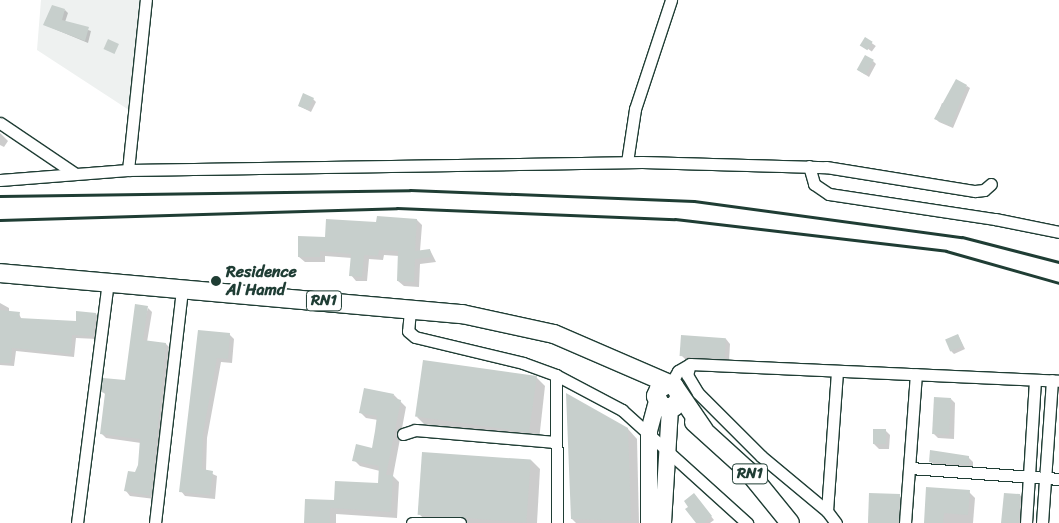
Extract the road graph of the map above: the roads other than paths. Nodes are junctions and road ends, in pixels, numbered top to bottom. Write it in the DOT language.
graph roads {
  1 [pos="146,0"];
  2 [pos="671,0"];
  3 [pos="0,123"];
  4 [pos="627,162"];
  5 [pos="808,166"];
  6 [pos="128,170"];
  7 [pos="74,173"];
  8 [pos="0,180"];
  9 [pos="991,184"];
  10 [pos="1059,232"];
  11 [pos="0,273"];
  12 [pos="108,282"];
  13 [pos="182,288"];
  14 [pos="410,310"];
  15 [pos="690,364"];
  16 [pos="837,373"];
  17 [pos="916,374"];
  18 [pos="556,375"];
  19 [pos="1035,380"];
  20 [pos="1056,380"];
  21 [pos="668,396"];
  22 [pos="649,431"];
  23 [pos="403,434"];
  24 [pos="554,442"];
  25 [pos="665,448"];
  26 [pos="910,468"];
  27 [pos="1029,475"];
  28 [pos="1045,478"];
  29 [pos="1059,479"];
  30 [pos="827,511"];
  31 [pos="77,523"];
  32 [pos="156,523"];
  33 [pos="412,523"];
  34 [pos="460,523"];
  35 [pos="557,523"];
  36 [pos="649,523"];
  37 [pos="663,523"];
  38 [pos="747,523"];
  39 [pos="790,523"];
  40 [pos="836,523"];
  41 [pos="905,523"];
  42 [pos="1026,523"];
  43 [pos="1042,523"];
  1 -- 6 [label="street"];
  2 -- 4 [label="street"];
  3 -- 7 [label="street"];
  4 -- 5 [label="street"];
  4 -- 6 [label="street"];
  5 -- 9 [label="street"];
  5 -- 10 [label="street"];
  6 -- 7 [label="street"];
  7 -- 8 [label="street"];
  11 -- 12 [label="main road, RN1"];
  12 -- 13 [label="main road, RN1"];
  12 -- 31 [label="street"];
  13 -- 14 [label="main road, RN1"];
  13 -- 32 [label="street"];
  14 -- 18 [label="street"];
  14 -- 21 [label="main road, RN1"];
  15 -- 16 [label="street"];
  15 -- 21 [label="street"];
  15 -- 30 [label="street"];
  16 -- 17 [label="street"];
  16 -- 30 [label="street"];
  17 -- 19 [label="street"];
  17 -- 26 [label="street"];
  18 -- 22 [label="street"];
  18 -- 24 [label="street"];
  19 -- 20 [label="street"];
  19 -- 27 [label="street"];
  20 -- 28 [label="street"];
  21 -- 22 [label="street"];
  21 -- 25 [label="street"];
  21 -- 39 [label="main road, RN1"];
  22 -- 25 [label="street"];
  22 -- 36 [label="street"];
  23 -- 24 [label="street"];
  24 -- 35 [label="street"];
  25 -- 37 [label="street"];
  25 -- 38 [label="street"];
  26 -- 27 [label="street"];
  26 -- 41 [label="street"];
  27 -- 28 [label="street"];
  27 -- 42 [label="street"];
  28 -- 29 [label="street"];
  28 -- 43 [label="street"];
  30 -- 40 [label="street"];
  33 -- 34 [label="street"];
}
